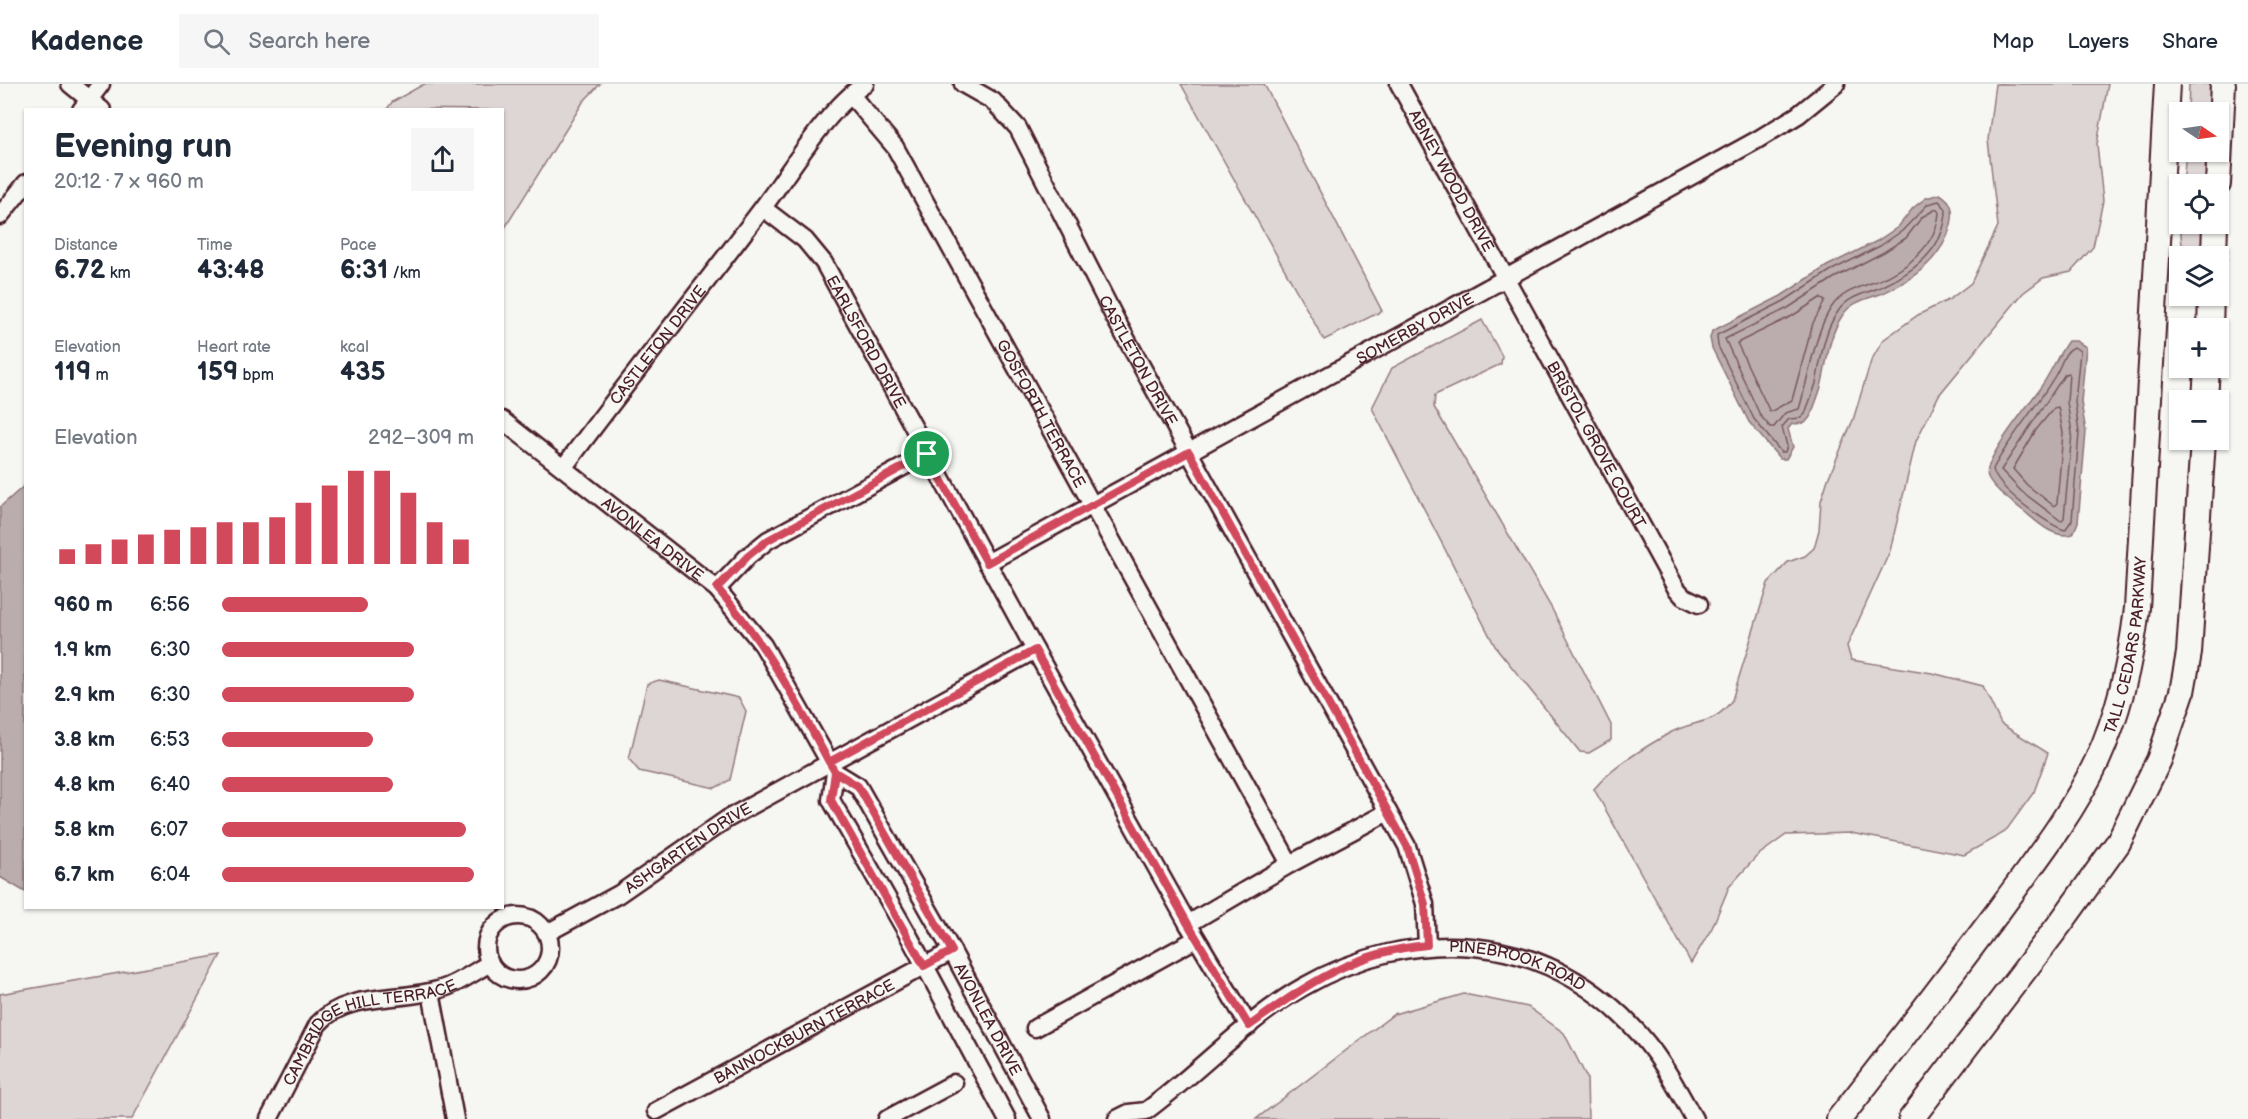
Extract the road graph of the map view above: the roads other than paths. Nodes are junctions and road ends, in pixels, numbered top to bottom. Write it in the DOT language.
graph roads {
  1 [pos="70,84"];
  2 [pos="101,84"];
  3 [pos="865,84"];
  4 [pos="963,84"];
  5 [pos="1399,84"];
  6 [pos="1836,84"];
  7 [pos="2167,84"];
  8 [pos="2223,84"];
  9 [pos="851,95"];
  10 [pos="91,106"];
  11 [pos="2218,174"];
  12 [pos="24,186"];
  13 [pos="763,208"];
  14 [pos="0,216"];
  15 [pos="1504,276"];
  16 [pos="504,422"];
  17 [pos="2202,450"];
  18 [pos="1189,452"];
  19 [pos="927,454"];
  20 [pos="564,467"];
  21 [pos="1091,505"];
  22 [pos="987,563"];
  23 [pos="717,588"];
  24 [pos="1699,604"];
  25 [pos="1035,650"];
  26 [pos="832,767"];
  27 [pos="1388,812"];
  28 [pos="1290,864"];
  29 [pos="1188,924"];
  30 [pos="546,933"];
  31 [pos="1196,939"];
  32 [pos="1427,945"];
  33 [pos="952,951"];
  34 [pos="490,963"];
  35 [pos="924,966"];
  36 [pos="431,992"];
  37 [pos="1249,1026"];
  38 [pos="1035,1028"];
  39 [pos="954,1083"];
  40 [pos="656,1111"];
  41 [pos="1145,1115"];
  42 [pos="269,1119"];
  43 [pos="455,1119"];
  44 [pos="887,1119"];
  45 [pos="1006,1119"];
  46 [pos="1042,1119"];
  47 [pos="1117,1119"];
  48 [pos="1694,1119"];
  49 [pos="1839,1119"];
  50 [pos="1911,1119"];
  1 -- 10 [label="street"];
  2 -- 10 [label="street"];
  3 -- 9 [label="street, CASTLETON DRIVE"];
  4 -- 18 [label="street, CASTLETON DRIVE"];
  5 -- 15 [label="street, ABNEY WOOD DRIVE"];
  6 -- 15 [label="street, SOMERBY DRIVE"];
  7 -- 49 [label="main road, TALL CEDARS PARKWAY"];
  8 -- 11 [label="main road"];
  9 -- 13 [label="street, CASTLETON DRIVE"];
  9 -- 21 [label="street, GOSFORTH TERRACE"];
  12 -- 14 [label="street"];
  13 -- 19 [label="street, EARLSFORD DRIVE"];
  13 -- 20 [label="street, CASTLETON DRIVE"];
  15 -- 18 [label="street, SOMERBY DRIVE"];
  15 -- 24 [label="street, BRISTOL GROVE COURT"];
  16 -- 20 [label="street, AVONLEA DRIVE"];
  17 -- 50 [label="main road"];
  18 -- 21 [label="street, SOMERBY DRIVE"];
  18 -- 27 [label="street, CASTLETON DRIVE"];
  19 -- 22 [label="street, EARLSFORD DRIVE"];
  19 -- 23 [label="street"];
  20 -- 23 [label="street, AVONLEA DRIVE"];
  21 -- 22 [label="street, SOMERBY DRIVE"];
  21 -- 28 [label="street, GOSFORTH TERRACE"];
  22 -- 25 [label="street, EARLSFORD DRIVE"];
  23 -- 26 [label="street, AVONLEA DRIVE"];
  25 -- 26 [label="street, ASHGARTEN DRIVE"];
  25 -- 29 [label="street, EARLSFORD DRIVE"];
  26 -- 30 [label="street, ASHGARTEN DRIVE"];
  26 -- 33 [label="street, AVONLEA DRIVE"];
  26 -- 35 [label="street, AVONLEA DRIVE"];
  27 -- 28 [label="street"];
  27 -- 32 [label="street, CASTLETON DRIVE"];
  28 -- 29 [label="street"];
  29 -- 31 [label="street, EARLSFORD DRIVE"];
  30 -- 34 [label="street"];
  30 -- 34 [label="street"];
  31 -- 37 [label="street, EARLSFORD DRIVE"];
  31 -- 38 [label="street"];
  32 -- 37 [label="street, PINEBROOK ROAD"];
  32 -- 48 [label="street, PINEBROOK ROAD"];
  33 -- 35 [label="street, BANNOCKBURN TERRACE"];
  33 -- 46 [label="street, AVONLEA DRIVE"];
  34 -- 36 [label="street, CAMBRIDGE HILL TERRACE"];
  35 -- 40 [label="street, BANNOCKBURN TERRACE"];
  35 -- 45 [label="street, AVONLEA DRIVE"];
  36 -- 42 [label="street, CAMBRIDGE HILL TERRACE"];
  36 -- 43 [label="street"];
  37 -- 41 [label="street, PINEBROOK ROAD"];
  39 -- 44 [label="street"];
  41 -- 47 [label="street, PINEBROOK ROAD"];
}
